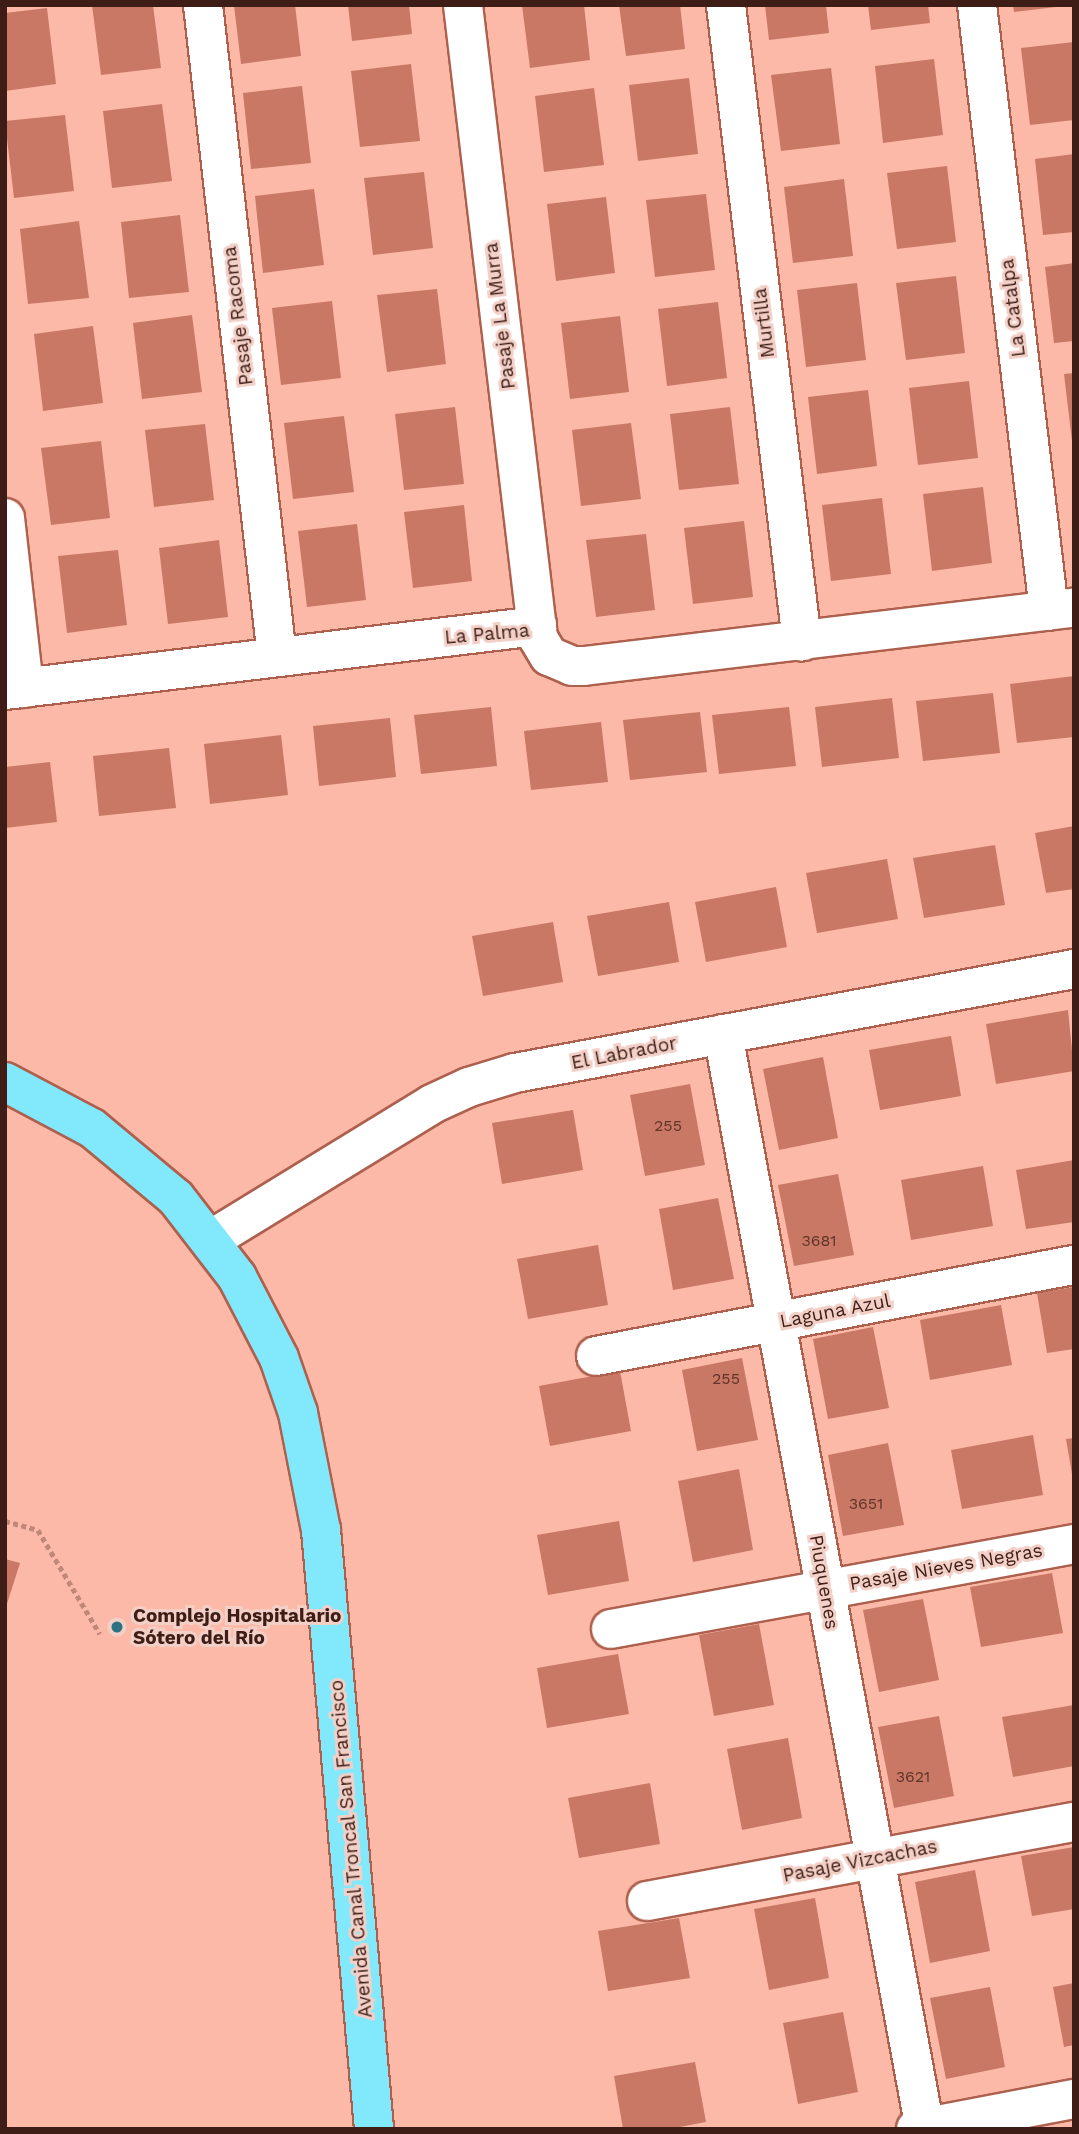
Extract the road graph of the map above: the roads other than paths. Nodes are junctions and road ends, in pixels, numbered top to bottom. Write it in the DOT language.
graph roads {
  1 [pos="203,5"];
  2 [pos="463,5"];
  3 [pos="726,5"];
  4 [pos="976,5"];
  5 [pos="5,518"];
  6 [pos="1061,610"];
  7 [pos="537,626"];
  8 [pos="802,641"];
  9 [pos="275,642"];
  10 [pos="15,689"];
  11 [pos="1074,969"];
  12 [pos="723,1034"];
  13 [pos="5,1082"];
  14 [pos="212,1239"];
  15 [pos="1074,1265"];
  16 [pos="775,1322"];
  17 [pos="596,1356"];
  18 [pos="1074,1544"];
  19 [pos="825,1589"];
  20 [pos="611,1629"];
  21 [pos="1074,1822"];
  22 [pos="874,1858"];
  23 [pos="647,1901"];
  24 [pos="1074,2099"];
  25 [pos="378,2124"];
  26 [pos="922,2128"];
  1 -- 9 [label="street, Pasaje Racoma"];
  2 -- 7 [label="street, Pasaje La Murra"];
  3 -- 8 [label="street, Murtilla"];
  4 -- 6 [label="street, La Catalpa"];
  5 -- 10 [label="street"];
  6 -- 8 [label="street, La Palma"];
  7 -- 8 [label="street, La Palma"];
  7 -- 9 [label="street, La Palma"];
  9 -- 10 [label="street, La Palma"];
  11 -- 12 [label="street, El Labrador"];
  12 -- 14 [label="street, El Labrador"];
  12 -- 16 [label="street, Piuquenes"];
  13 -- 14 [label="main road, Avenida Canal Troncal San Francisco"];
  14 -- 25 [label="main road, Avenida Canal Troncal San Francisco"];
  15 -- 16 [label="street, Laguna Azul"];
  16 -- 17 [label="street, Laguna Azul"];
  16 -- 19 [label="street, Piuquenes"];
  18 -- 19 [label="street, Pasaje Nieves Negras"];
  19 -- 20 [label="street, Pasaje Nieves Negras"];
  19 -- 22 [label="street, Piuquenes"];
  21 -- 22 [label="street, Pasaje Vizcachas"];
  22 -- 23 [label="street, Pasaje Vizcachas"];
  22 -- 26 [label="street, Piuquenes"];
  24 -- 26 [label="street"];
}
